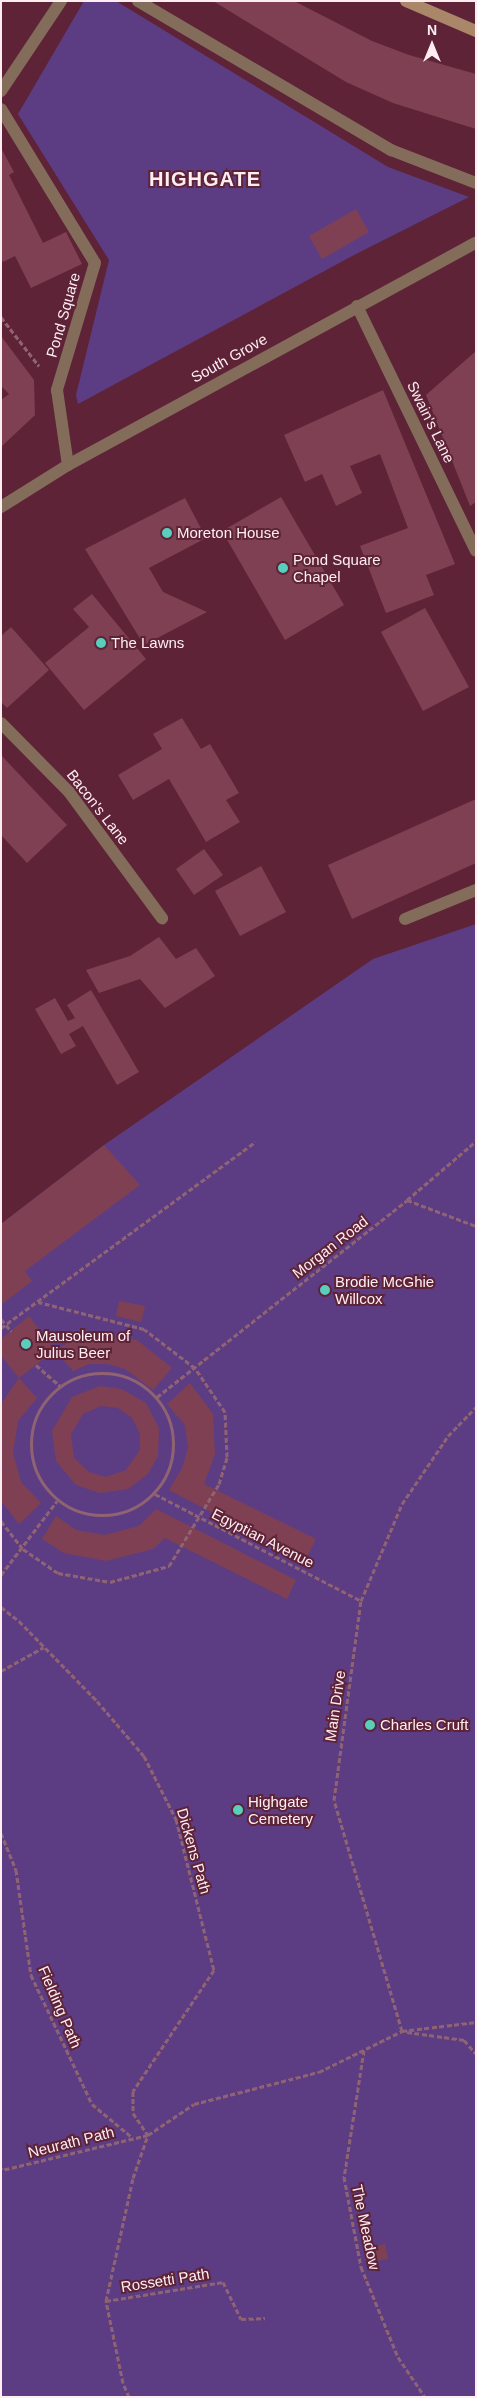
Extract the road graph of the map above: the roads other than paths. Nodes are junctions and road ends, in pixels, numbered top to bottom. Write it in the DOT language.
graph roads {
  1 [pos="61,1"];
  2 [pos="138,1"];
  3 [pos="406,1"];
  4 [pos="476,31"];
  5 [pos="1,92"];
  6 [pos="1,109"];
  7 [pos="476,183"];
  8 [pos="476,242"];
  9 [pos="357,306"];
  10 [pos="68,465"];
  11 [pos="1,506"];
  12 [pos="476,551"];
  13 [pos="1,723"];
  14 [pos="476,890"];
  15 [pos="162,918"];
  16 [pos="405,919"];
  1 -- 5 [label="street"];
  2 -- 7 [label="street"];
  3 -- 4 [label="main road"];
  6 -- 10 [label="street, Pond Square"];
  8 -- 9 [label="street, South Grove"];
  9 -- 10 [label="street, South Grove"];
  9 -- 12 [label="street, Swain's Lane"];
  10 -- 11 [label="street, South Grove"];
  13 -- 15 [label="street, Bacon's Lane"];
  14 -- 16 [label="street"];
}
